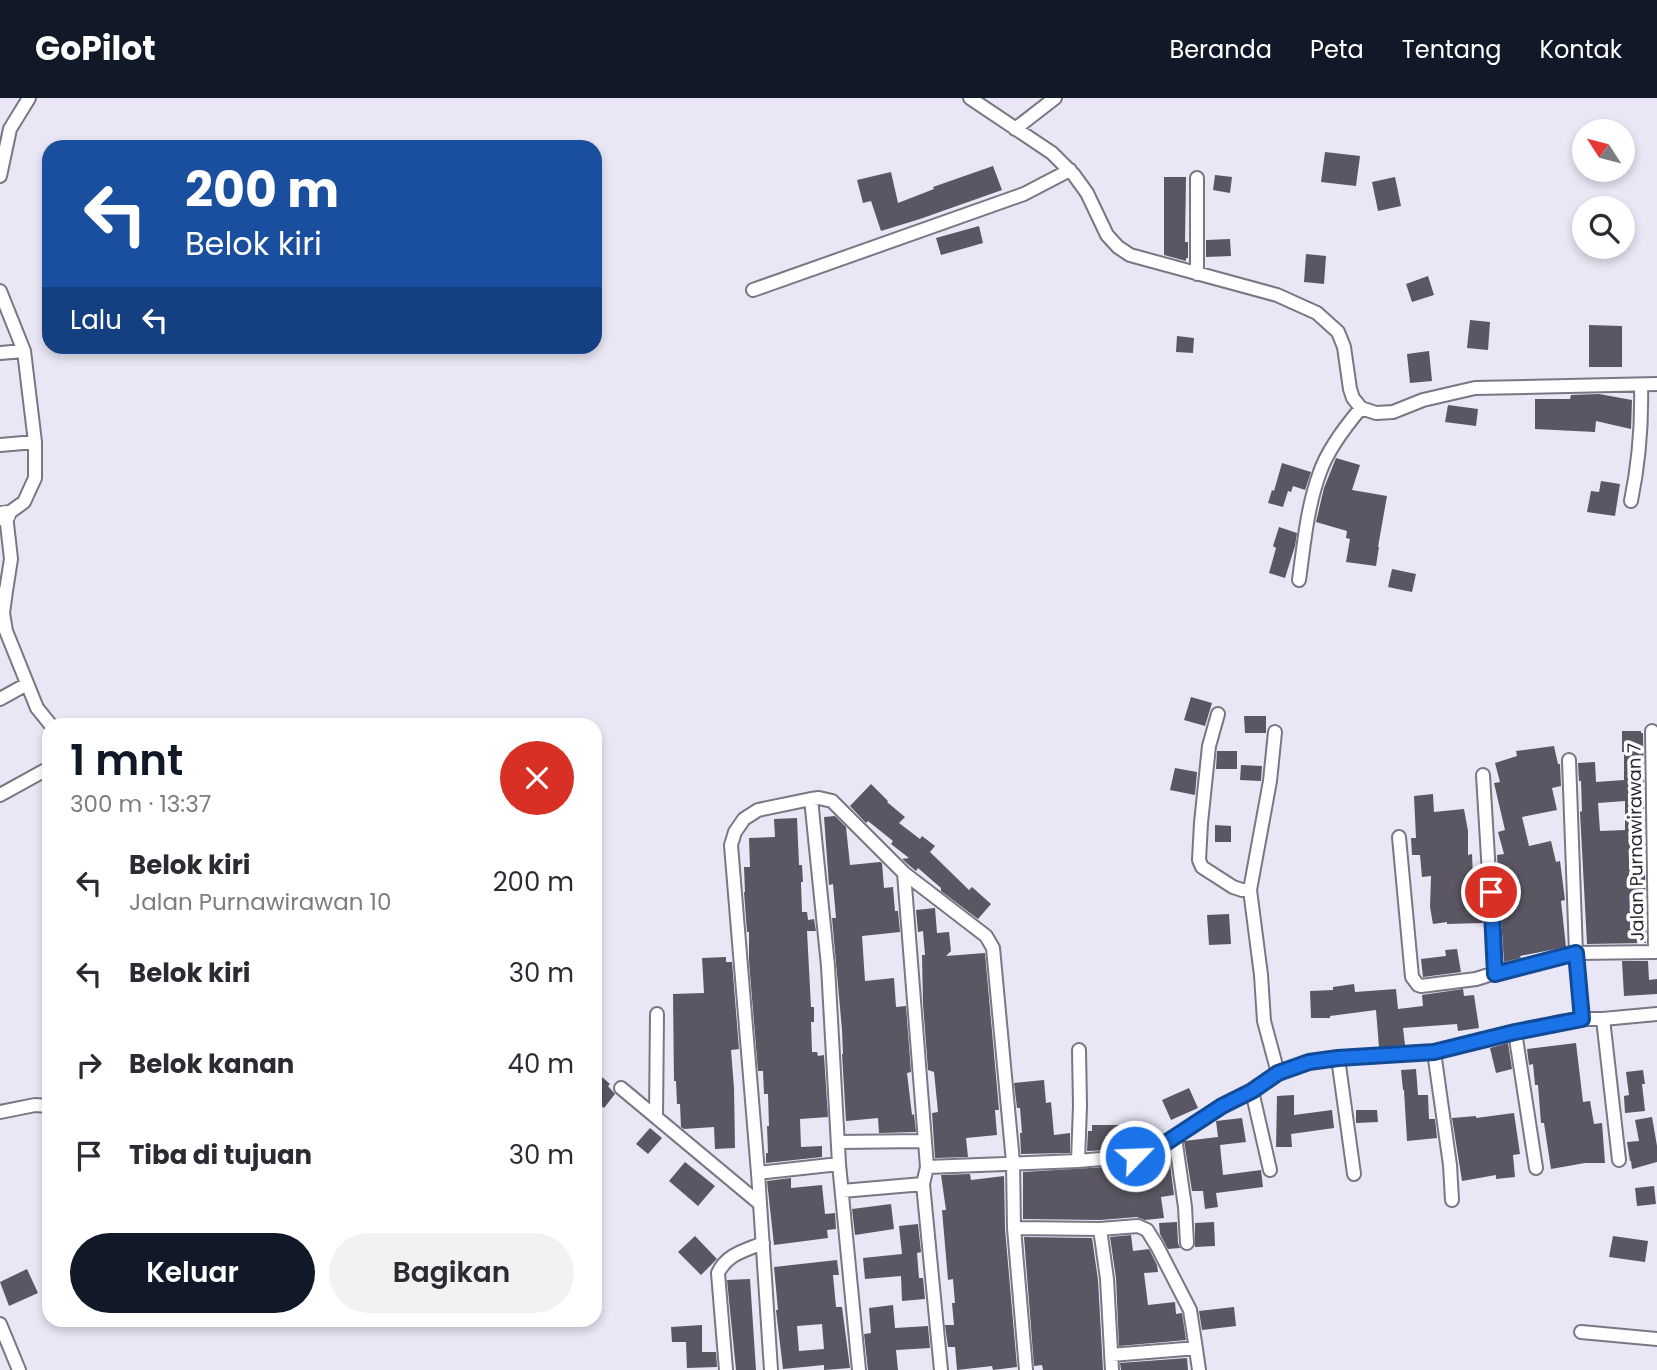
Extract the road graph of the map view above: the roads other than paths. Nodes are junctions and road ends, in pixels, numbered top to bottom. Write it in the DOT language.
graph roads {
  1 [pos="29,98"];
  2 [pos="970,98"];
  3 [pos="1055,98"];
  4 [pos="5,129"];
  5 [pos="1015,129"];
  6 [pos="1070,170"];
  7 [pos="0,177"];
  8 [pos="1198,178"];
  9 [pos="1197,274"];
  10 [pos="753,290"];
  11 [pos="0,291"];
  12 [pos="24,351"];
  13 [pos="0,354"];
  14 [pos="1657,384"];
  15 [pos="1642,385"];
  16 [pos="1361,408"];
  17 [pos="35,442"];
  18 [pos="0,445"];
  19 [pos="1631,501"];
  20 [pos="3,515"];
  21 [pos="1298,580"];
  22 [pos="3,592"];
  23 [pos="27,684"];
  24 [pos="0,699"];
  25 [pos="1217,714"];
  26 [pos="45,718"];
  27 [pos="1652,731"];
  28 [pos="1275,732"];
  29 [pos="1569,760"];
  30 [pos="42,772"];
  31 [pos="1483,775"];
  32 [pos="0,795"];
  33 [pos="811,799"];
  34 [pos="1399,837"];
  35 [pos="904,873"];
  36 [pos="1250,890"];
  37 [pos="1656,951"];
  38 [pos="1576,953"];
  39 [pos="1495,974"];
  40 [pos="657,1014"];
  41 [pos="1657,1014"];
  42 [pos="1582,1019"];
  43 [pos="1603,1019"];
  44 [pos="1515,1032"];
  45 [pos="1079,1049"];
  46 [pos="1434,1052"];
  47 [pos="1338,1058"];
  48 [pos="1278,1073"];
  49 [pos="621,1088"];
  50 [pos="1252,1091"];
  51 [pos="42,1106"];
  52 [pos="0,1112"];
  53 [pos="656,1117"];
  54 [pos="1175,1137"];
  55 [pos="924,1141"];
  56 [pos="838,1142"];
  57 [pos="1619,1160"];
  58 [pos="1078,1161"];
  59 [pos="1013,1162"];
  60 [pos="839,1164"];
  61 [pos="928,1167"];
  62 [pos="1536,1167"];
  63 [pos="1270,1170"];
  64 [pos="758,1173"];
  65 [pos="1354,1174"];
  66 [pos="923,1184"];
  67 [pos="842,1191"];
  68 [pos="1452,1200"];
  69 [pos="759,1203"];
  70 [pos="1014,1228"];
  71 [pos="1100,1229"];
  72 [pos="763,1243"];
  73 [pos="1187,1243"];
  74 [pos="0,1324"];
  75 [pos="1581,1332"];
  76 [pos="1657,1339"];
  77 [pos="1196,1349"];
  78 [pos="1111,1355"];
  79 [pos="19,1370"];
  80 [pos="726,1370"];
  81 [pos="771,1370"];
  82 [pos="859,1370"];
  83 [pos="941,1370"];
  84 [pos="1026,1370"];
  85 [pos="1112,1370"];
  86 [pos="1199,1370"];
  1 -- 4 [label="street"];
  2 -- 5 [label="street"];
  3 -- 5 [label="street"];
  4 -- 7 [label="street"];
  5 -- 6 [label="street"];
  6 -- 9 [label="street"];
  6 -- 10 [label="street"];
  8 -- 9 [label="street"];
  9 -- 16 [label="street"];
  11 -- 12 [label="street"];
  12 -- 13 [label="street"];
  12 -- 17 [label="street"];
  14 -- 15 [label="street"];
  15 -- 16 [label="street"];
  15 -- 19 [label="street"];
  16 -- 21 [label="street"];
  17 -- 18 [label="street"];
  17 -- 20 [label="street"];
  20 -- 22 [label="street"];
  22 -- 23 [label="street"];
  23 -- 24 [label="street"];
  23 -- 26 [label="street"];
  25 -- 36 [label="street"];
  27 -- 37 [label="street, Jalan Purnawirawan 7"];
  28 -- 36 [label="street"];
  29 -- 38 [label="street"];
  30 -- 32 [label="street"];
  31 -- 39 [label="street"];
  33 -- 35 [label="street"];
  33 -- 56 [label="street"];
  33 -- 64 [label="street"];
  34 -- 39 [label="street"];
  35 -- 55 [label="street"];
  35 -- 59 [label="street"];
  36 -- 48 [label="street"];
  37 -- 38 [label="street"];
  38 -- 39 [label="street"];
  38 -- 42 [label="street"];
  40 -- 53 [label="street"];
  41 -- 43 [label="street"];
  42 -- 43 [label="street"];
  42 -- 44 [label="street"];
  43 -- 57 [label="street"];
  44 -- 46 [label="street"];
  44 -- 62 [label="street"];
  45 -- 58 [label="street"];
  46 -- 47 [label="street"];
  46 -- 68 [label="street"];
  47 -- 48 [label="street"];
  47 -- 65 [label="street"];
  48 -- 50 [label="street"];
  49 -- 53 [label="street"];
  50 -- 54 [label="street"];
  50 -- 63 [label="street"];
  51 -- 52 [label="street"];
  53 -- 69 [label="street"];
  54 -- 58 [label="street"];
  54 -- 73 [label="street"];
  55 -- 56 [label="street"];
  55 -- 61 [label="street"];
  56 -- 60 [label="street"];
  58 -- 59 [label="street"];
  59 -- 61 [label="street"];
  59 -- 70 [label="street"];
  60 -- 64 [label="street"];
  60 -- 67 [label="street"];
  61 -- 66 [label="street"];
  64 -- 69 [label="street"];
  66 -- 67 [label="street"];
  66 -- 83 [label="street"];
  67 -- 82 [label="street"];
  69 -- 72 [label="street"];
  70 -- 71 [label="street"];
  70 -- 84 [label="street"];
  71 -- 77 [label="street"];
  71 -- 78 [label="street"];
  72 -- 80 [label="street"];
  72 -- 81 [label="street"];
  74 -- 79 [label="street"];
  75 -- 76 [label="street"];
  77 -- 78 [label="street"];
  77 -- 86 [label="street"];
  78 -- 85 [label="street"];
}
